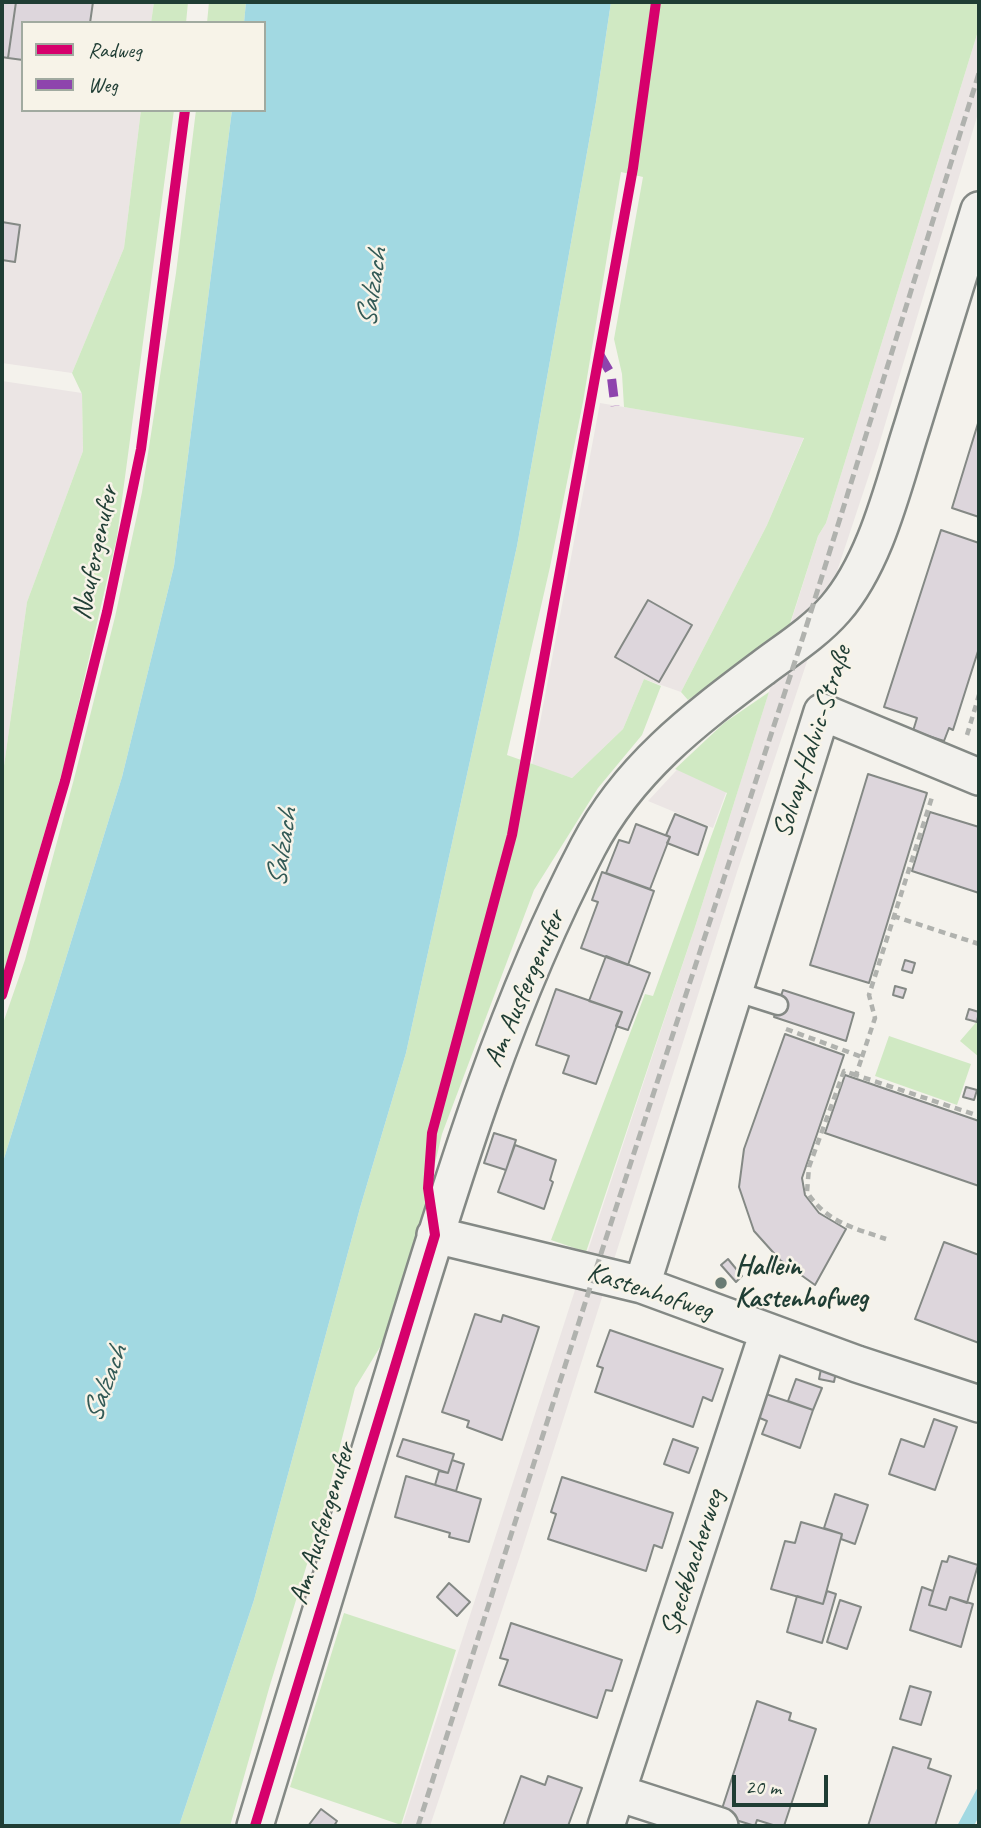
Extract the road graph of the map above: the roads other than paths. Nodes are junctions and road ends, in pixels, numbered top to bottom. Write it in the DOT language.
graph roads {
  1 [pos="979,210"];
  2 [pos="835,609"];
  3 [pos="964,771"];
  4 [pos="734,991"];
  5 [pos="778,1005"];
  6 [pos="435,1235"];
  7 [pos="642,1285"];
  8 [pos="768,1332"];
  9 [pos="979,1404"];
  10 [pos="618,1793"];
  11 [pos="255,1826"];
  12 [pos="606,1826"];
  13 [pos="720,1826"];
  1 -- 2 [label="street, Solvay-Halvic-Straße"];
  2 -- 6 [label="street, Am Ausfergenufer"];
  3 -- 4 [label="street, Solvay-Halvic-Straße"];
  4 -- 5 [label="lane"];
  4 -- 7 [label="street, Solvay-Halvic-Straße"];
  6 -- 7 [label="street, Kastenhofweg"];
  6 -- 11 [label="street, Am Ausfergenufer"];
  7 -- 8 [label="street, Kastenhofweg"];
  8 -- 9 [label="street, Kastenhofweg"];
  8 -- 10 [label="street, Speckbacherweg"];
  10 -- 12 [label="street, Speckbacherweg"];
  10 -- 13 [label="street"];
}
